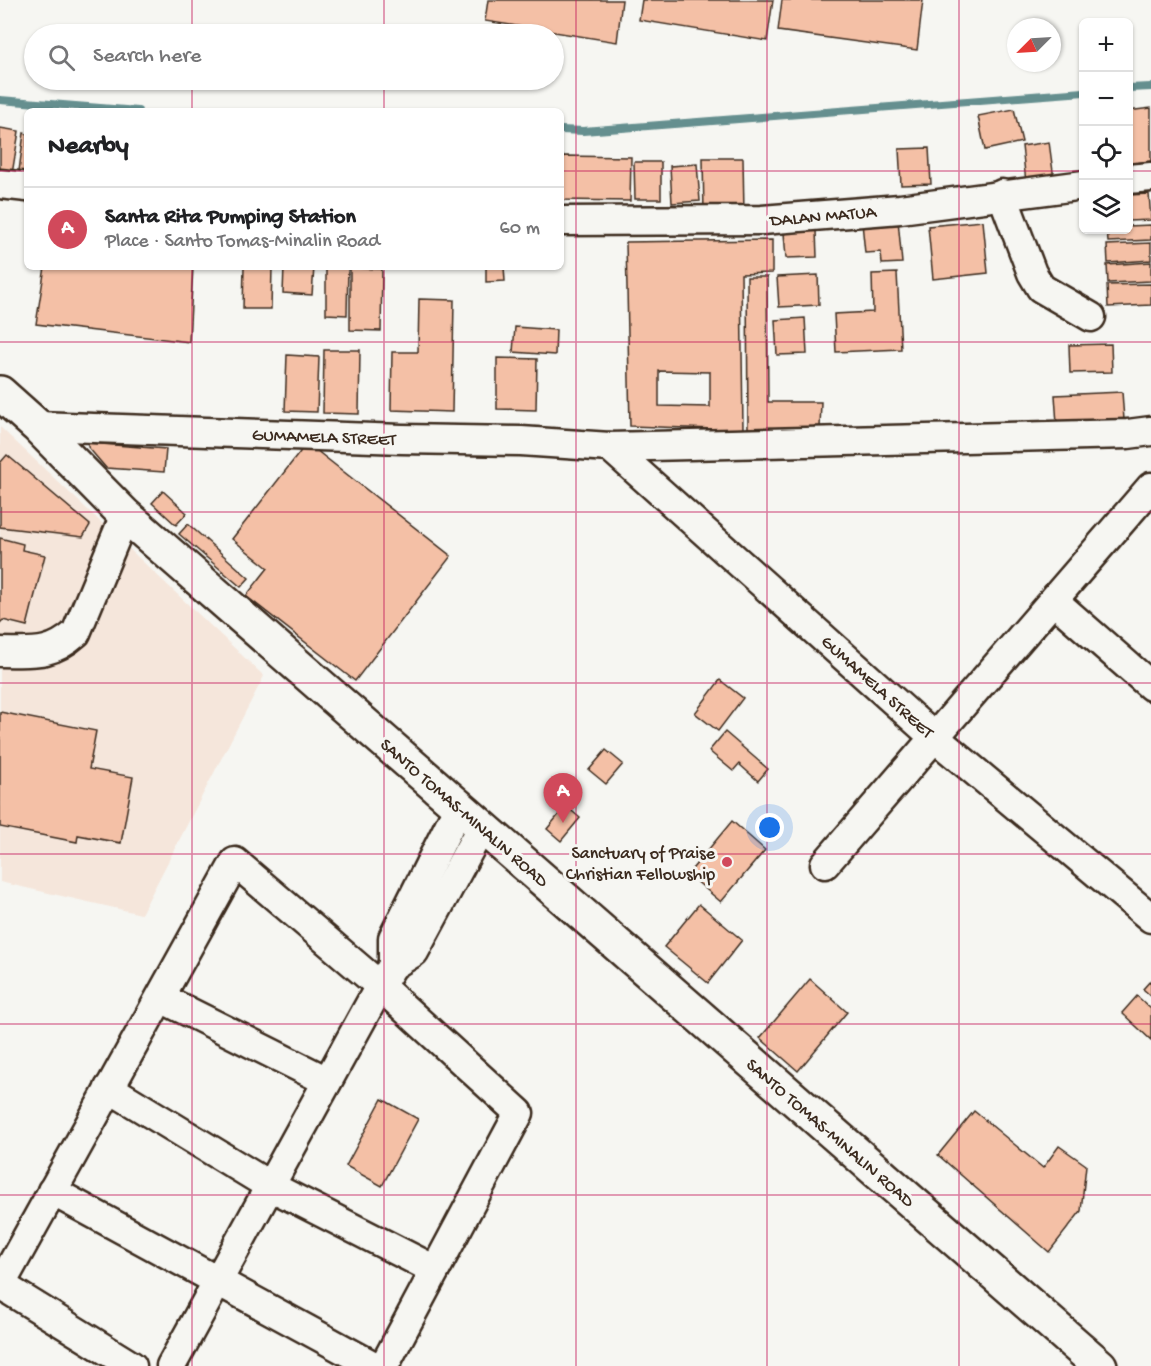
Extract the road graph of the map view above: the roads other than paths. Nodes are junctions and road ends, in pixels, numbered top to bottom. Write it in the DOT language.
graph roads {
  1 [pos="1151,177"];
  2 [pos="1133,179"];
  3 [pos="0,184"];
  4 [pos="1079,185"];
  5 [pos="24,187"];
  6 [pos="1002,194"];
  7 [pos="564,221"];
  8 [pos="1091,317"];
  9 [pos="0,393"];
  10 [pos="37,426"];
  11 [pos="1151,431"];
  12 [pos="610,447"];
  13 [pos="1151,487"];
  14 [pos="125,515"];
  15 [pos="1054,601"];
  16 [pos="0,652"];
  17 [pos="1151,686"];
  18 [pos="934,737"];
  19 [pos="470,817"];
  20 [pos="825,864"];
  21 [pos="1151,918"];
  22 [pos="387,976"];
  23 [pos="161,998"];
  24 [pos="327,1081"];
  25 [pos="109,1088"];
  26 [pos="270,1186"];
  27 [pos="52,1191"];
  28 [pos="435,1270"];
  29 [pos="217,1282"];
  30 [pos="0,1286"];
  31 [pos="132,1366"];
  32 [pos="171,1366"];
  33 [pos="374,1366"];
  34 [pos="384,1366"];
  35 [pos="1100,1366"];
  1 -- 2 [label="street"];
  3 -- 5 [label="street"];
  4 -- 6 [label="street, DALAN MATUA"];
  6 -- 7 [label="street, DALAN MATUA"];
  6 -- 8 [label="street"];
  9 -- 10 [label="main road, SANTO TOMAS-MINALIN ROAD"];
  10 -- 12 [label="street, GUMAMELA STREET"];
  10 -- 14 [label="main road, SANTO TOMAS-MINALIN ROAD"];
  11 -- 12 [label="street, GUMAMELA STREET"];
  12 -- 18 [label="street, GUMAMELA STREET"];
  13 -- 15 [label="street"];
  14 -- 16 [label="street"];
  14 -- 19 [label="main road, SANTO TOMAS-MINALIN ROAD"];
  15 -- 17 [label="street"];
  15 -- 18 [label="street"];
  18 -- 20 [label="street"];
  18 -- 21 [label="street, GUMAMELA STREET"];
  19 -- 22 [label="street"];
  19 -- 35 [label="main road, SANTO TOMAS-MINALIN ROAD"];
  22 -- 23 [label="street"];
  22 -- 24 [label="street"];
  22 -- 28 [label="street"];
  23 -- 24 [label="street"];
  23 -- 25 [label="street"];
  24 -- 26 [label="street"];
  25 -- 26 [label="street"];
  25 -- 27 [label="street"];
  26 -- 28 [label="street"];
  26 -- 29 [label="street"];
  27 -- 29 [label="street"];
  27 -- 30 [label="street"];
  28 -- 34 [label="street"];
  29 -- 32 [label="street"];
  29 -- 33 [label="street"];
  30 -- 31 [label="street"];
}
